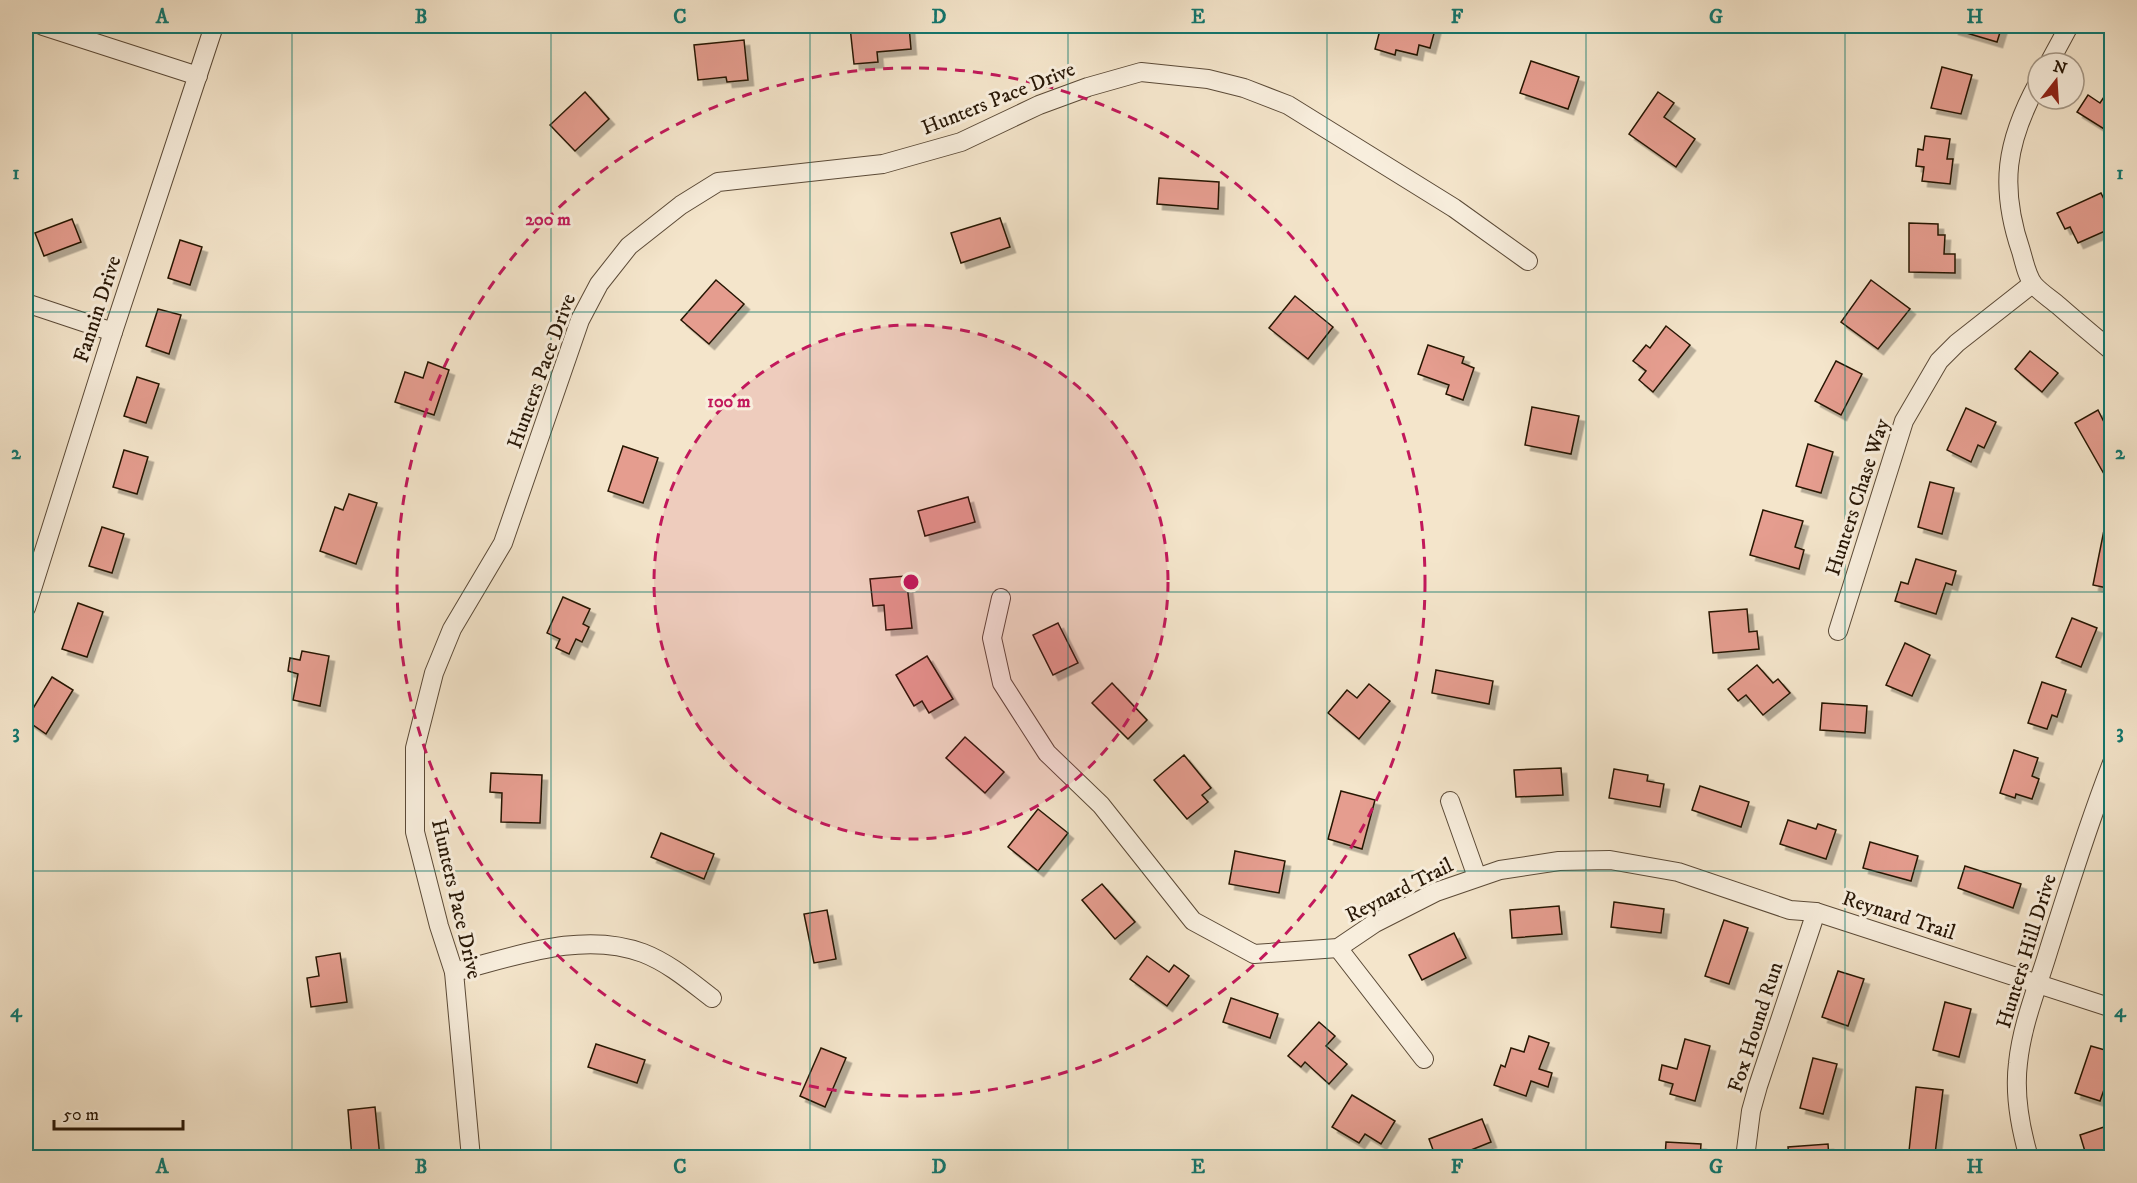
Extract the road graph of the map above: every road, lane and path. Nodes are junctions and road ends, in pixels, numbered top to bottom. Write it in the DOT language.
graph roads {
  1 [pos="43,26"];
  2 [pos="214,26"];
  3 [pos="2069,26"];
  4 [pos="2055,51"];
  5 [pos="198,76"];
  6 [pos="2026,105"];
  7 [pos="1528,261"];
  8 [pos="2032,284"];
  9 [pos="26,303"];
  10 [pos="112,332"];
  11 [pos="2112,351"];
  12 [pos="1001,598"];
  13 [pos="26,602"];
  14 [pos="1838,631"];
  15 [pos="2112,763"];
  16 [pos="1450,801"];
  17 [pos="1477,877"];
  18 [pos="1816,912"];
  19 [pos="1338,948"];
  20 [pos="454,972"];
  21 [pos="2039,984"];
  22 [pos="712,998"];
  23 [pos="2112,1008"];
  24 [pos="1424,1059"];
  25 [pos="471,1158"];
  26 [pos="1745,1158"];
  27 [pos="2029,1158"];
  1 -- 5 [label="street"];
  2 -- 5 [label="street, Fannin Drive"];
  3 -- 4 [label="street"];
  5 -- 10 [label="street, Fannin Drive"];
  6 -- 8 [label="street"];
  7 -- 20 [label="street, Hunters Pace Drive"];
  8 -- 11 [label="street"];
  8 -- 14 [label="street, Hunters Chase Way"];
  9 -- 10 [label="street"];
  10 -- 13 [label="street, Fannin Drive"];
  12 -- 19 [label="street, Reynard Trail"];
  15 -- 21 [label="street, Hunters Hill Drive"];
  16 -- 17 [label="street"];
  17 -- 18 [label="street, Reynard Trail"];
  17 -- 19 [label="street, Reynard Trail"];
  18 -- 21 [label="street, Reynard Trail"];
  18 -- 26 [label="street, Fox Hound Run"];
  19 -- 24 [label="street"];
  20 -- 22 [label="street"];
  20 -- 25 [label="street, Hunters Pace Drive"];
  21 -- 23 [label="street, Reynard Trail"];
  21 -- 27 [label="street, Hunters Hill Drive"];
}
